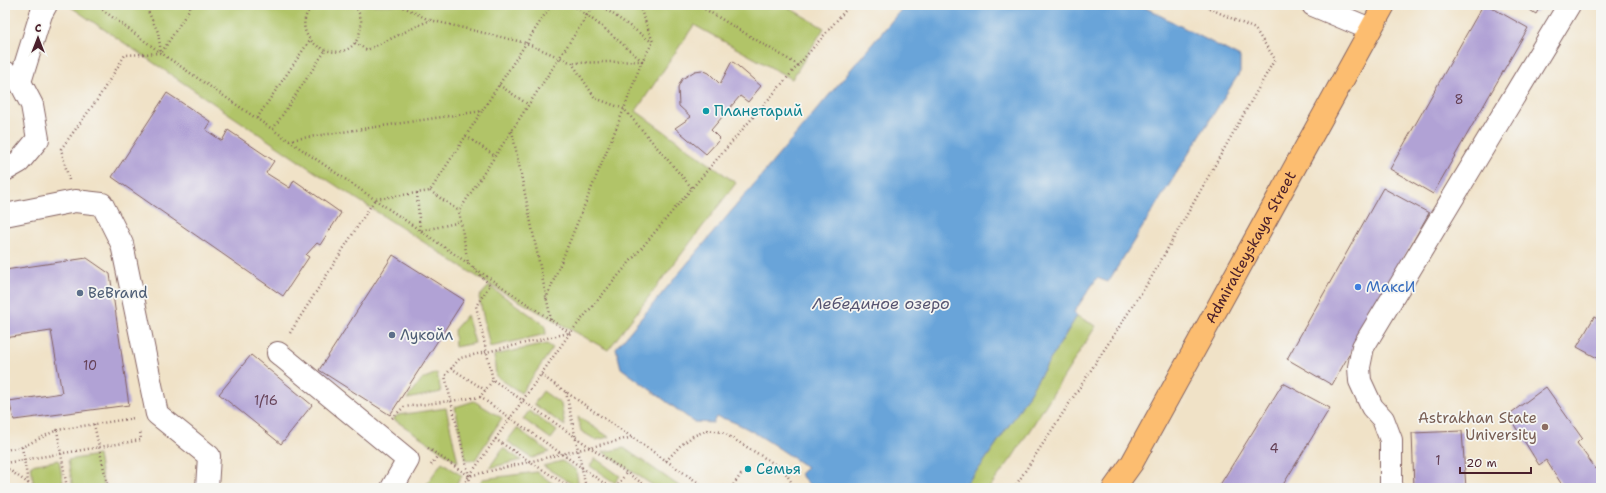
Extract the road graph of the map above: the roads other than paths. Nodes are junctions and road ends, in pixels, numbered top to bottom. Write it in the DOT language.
graph roads {
  1 [pos="46,5"];
  2 [pos="1313,5"];
  3 [pos="1384,5"];
  4 [pos="1569,5"];
  5 [pos="1370,29"];
  6 [pos="12,77"];
  7 [pos="5,170"];
  8 [pos="5,215"];
  9 [pos="278,353"];
  10 [pos="207,488"];
  11 [pos="392,488"];
  12 [pos="1114,488"];
  13 [pos="1392,488"];
  1 -- 6 [label="street"];
  2 -- 5 [label="street"];
  3 -- 5 [label="main road, Admiralteyskaya Street"];
  4 -- 13 [label="street"];
  5 -- 12 [label="main road, Admiralteyskaya Street"];
  6 -- 7 [label="street"];
  8 -- 10 [label="street"];
  9 -- 11 [label="street"];
}
